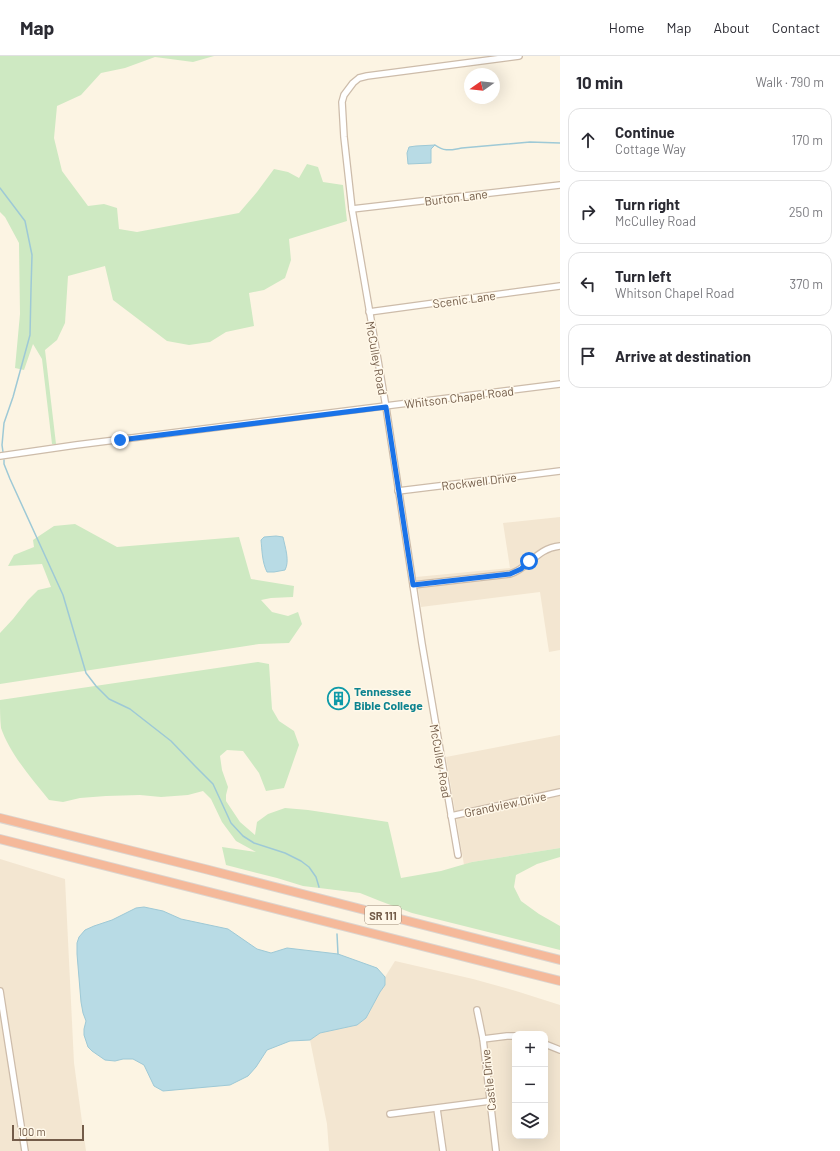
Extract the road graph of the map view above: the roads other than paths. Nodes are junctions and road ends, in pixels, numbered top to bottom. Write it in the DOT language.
graph roads {
  1 [pos="519,56"];
  2 [pos="560,185"];
  3 [pos="352,209"];
  4 [pos="560,286"];
  5 [pos="369,312"];
  6 [pos="560,384"];
  7 [pos="386,407"];
  8 [pos="0,456"];
  9 [pos="560,471"];
  10 [pos="398,491"];
  11 [pos="560,546"];
  12 [pos="413,585"];
  13 [pos="560,792"];
  14 [pos="450,816"];
  15 [pos="0,818"];
  16 [pos="0,839"];
  17 [pos="458,855"];
  18 [pos="502,945"];
  19 [pos="560,955"];
  20 [pos="560,960"];
  21 [pos="519,970"];
  22 [pos="560,981"];
  23 [pos="560,985"];
  24 [pos="0,991"];
  25 [pos="477,1010"];
  26 [pos="512,1036"];
  27 [pos="483,1039"];
  28 [pos="548,1045"];
  29 [pos="560,1050"];
  30 [pos="490,1101"];
  31 [pos="438,1109"];
  32 [pos="390,1114"];
  33 [pos="25,1151"];
  34 [pos="443,1151"];
  35 [pos="496,1151"];
  1 -- 3 [label="street, McCulley Road"];
  2 -- 3 [label="street, Burton Lane"];
  3 -- 5 [label="street, McCulley Road"];
  4 -- 5 [label="street, Scenic Lane"];
  5 -- 7 [label="street, McCulley Road"];
  6 -- 7 [label="street, Whitson Chapel Road"];
  7 -- 8 [label="street, Whitson Chapel Road"];
  7 -- 10 [label="street, McCulley Road"];
  9 -- 10 [label="street, Rockwell Drive"];
  10 -- 12 [label="street, McCulley Road"];
  11 -- 12 [label="street"];
  12 -- 14 [label="street, McCulley Road"];
  13 -- 14 [label="street, Grandview Drive"];
  14 -- 17 [label="street"];
  15 -- 18 [label="highway, SR 111"];
  16 -- 21 [label="highway, SR 111"];
  18 -- 19 [label="highway"];
  18 -- 20 [label="highway, SR 111"];
  21 -- 22 [label="highway, SR 111"];
  21 -- 23 [label="highway"];
  24 -- 33 [label="street"];
  25 -- 27 [label="street, Castle Drive"];
  26 -- 27 [label="street"];
  27 -- 30 [label="street, Castle Drive"];
  28 -- 29 [label="street"];
  30 -- 31 [label="street"];
  30 -- 35 [label="street, Castle Drive"];
  31 -- 32 [label="street"];
  31 -- 34 [label="street"];
}
